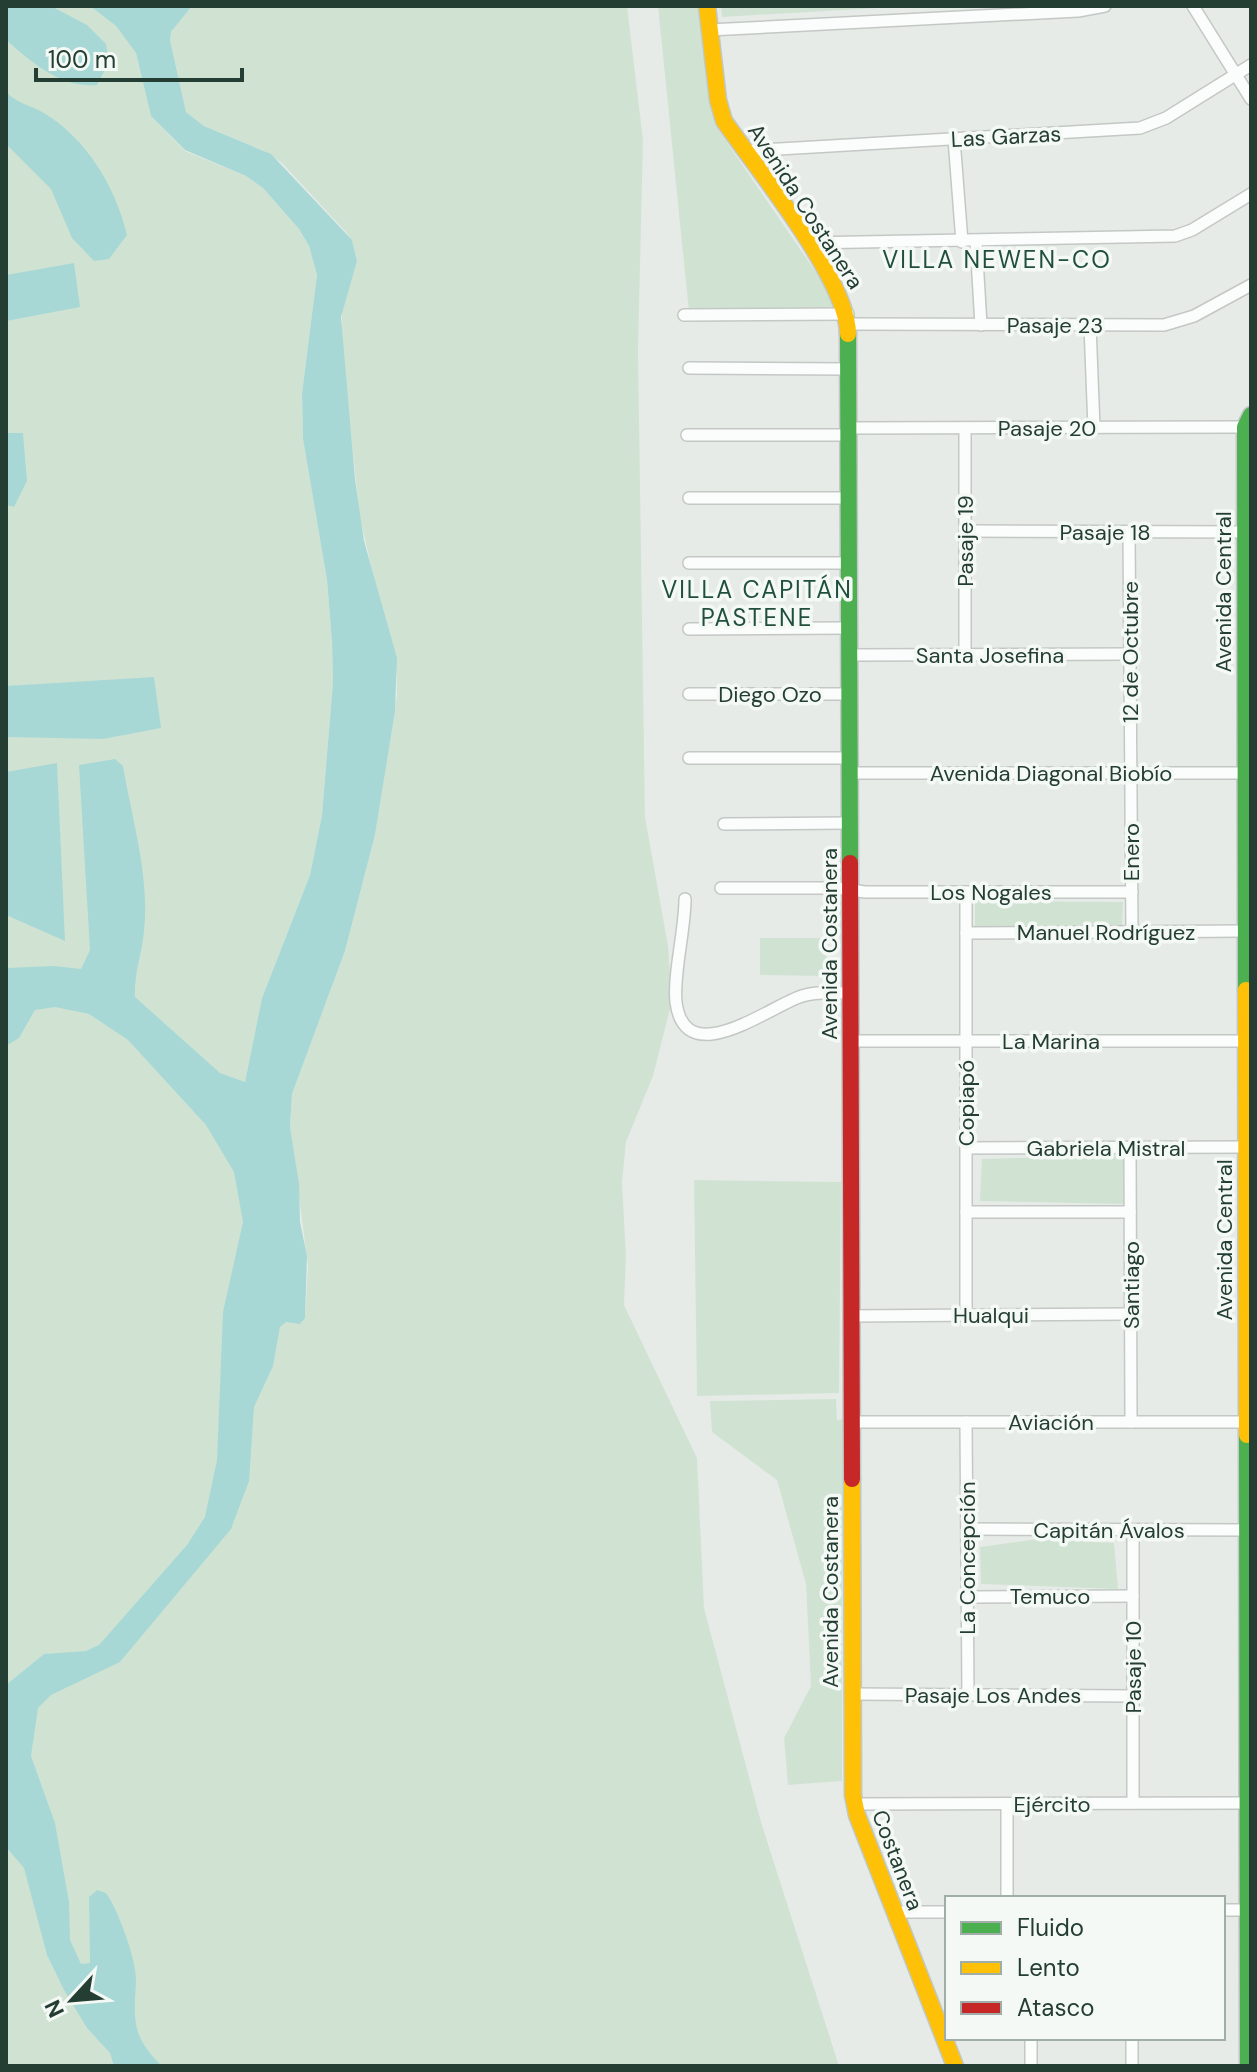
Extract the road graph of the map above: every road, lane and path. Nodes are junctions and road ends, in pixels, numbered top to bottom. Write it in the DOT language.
graph roads {
  1 [pos="707,6"];
  2 [pos="921,6"];
  3 [pos="1105,6"];
  4 [pos="1193,6"];
  5 [pos="1057,9"];
  6 [pos="926,19"];
  7 [pos="709,30"];
  8 [pos="1251,65"];
  9 [pos="1236,75"];
  10 [pos="1251,99"];
  11 [pos="954,139"];
  12 [pos="744,151"];
  13 [pos="1251,194"];
  14 [pos="962,242"];
  15 [pos="976,242"];
  16 [pos="808,243"];
  17 [pos="1251,285"];
  18 [pos="684,315"];
  19 [pos="848,319"];
  20 [pos="981,325"];
  21 [pos="1090,325"];
  22 [pos="689,368"];
  23 [pos="849,369"];
  24 [pos="1248,421"];
  25 [pos="965,428"];
  26 [pos="1094,428"];
  27 [pos="849,431"];
  28 [pos="687,435"];
  29 [pos="689,498"];
  30 [pos="849,498"];
  31 [pos="965,531"];
  32 [pos="1129,532"];
  33 [pos="1248,532"];
  34 [pos="689,563"];
  35 [pos="849,563"];
  36 [pos="850,628"];
  37 [pos="689,629"];
  38 [pos="1130,654"];
  39 [pos="850,655"];
  40 [pos="965,655"];
  41 [pos="689,694"];
  42 [pos="850,694"];
  43 [pos="689,758"];
  44 [pos="850,766"];
  45 [pos="1131,773"];
  46 [pos="1248,773"];
  47 [pos="850,823"];
  48 [pos="724,824"];
  49 [pos="721,888"];
  50 [pos="850,890"];
  51 [pos="1248,890"];
  52 [pos="966,892"];
  53 [pos="1132,892"];
  54 [pos="685,899"];
  55 [pos="1245,931"];
  56 [pos="1132,932"];
  57 [pos="966,933"];
  58 [pos="851,993"];
  59 [pos="851,1041"];
  60 [pos="966,1041"];
  61 [pos="1248,1041"];
  62 [pos="1248,1147"];
  63 [pos="966,1148"];
  64 [pos="1130,1148"];
  65 [pos="966,1212"];
  66 [pos="1130,1212"];
  67 [pos="1131,1314"];
  68 [pos="966,1315"];
  69 [pos="851,1316"];
  70 [pos="852,1422"];
  71 [pos="966,1422"];
  72 [pos="1131,1422"];
  73 [pos="1249,1422"];
  74 [pos="967,1529"];
  75 [pos="1133,1530"];
  76 [pos="1249,1530"];
  77 [pos="1133,1596"];
  78 [pos="967,1597"];
  79 [pos="853,1694"];
  80 [pos="968,1695"];
  81 [pos="1133,1696"];
  82 [pos="1133,1803"];
  83 [pos="1249,1803"];
  84 [pos="854,1804"];
  85 [pos="1007,1804"];
  86 [pos="1007,1896"];
  87 [pos="1225,1910"];
  88 [pos="1249,1910"];
  89 [pos="895,1912"];
  90 [pos="945,1912"];
  91 [pos="1031,2040"];
  92 [pos="1132,2040"];
  93 [pos="955,2066"];
  94 [pos="1031,2066"];
  95 [pos="1132,2066"];
  96 [pos="1248,2066"];
  1 -- 7 [label="street"];
  2 -- 6 [label="street"];
  3 -- 5 [label="street"];
  4 -- 9 [label="street"];
  5 -- 6 [label="street"];
  6 -- 7 [label="street"];
  7 -- 12 [label="street, Avenida Costanera"];
  8 -- 9 [label="street, Las Garzas"];
  9 -- 10 [label="street"];
  9 -- 11 [label="street, Las Garzas"];
  11 -- 12 [label="street, Las Garzas"];
  11 -- 14 [label="street"];
  12 -- 16 [label="street, Avenida Costanera"];
  13 -- 15 [label="street"];
  14 -- 15 [label="street"];
  14 -- 16 [label="street"];
  15 -- 20 [label="street"];
  16 -- 19 [label="street, Avenida Costanera"];
  17 -- 21 [label="street, Pasaje 23"];
  18 -- 19 [label="street, Pasaje 23"];
  19 -- 20 [label="street, Pasaje 23"];
  19 -- 23 [label="street, Avenida Costanera"];
  20 -- 21 [label="street, Pasaje 23"];
  21 -- 26 [label="street"];
  22 -- 23 [label="street"];
  23 -- 27 [label="street, Avenida Costanera"];
  24 -- 26 [label="street, Pasaje 20"];
  24 -- 33 [label="street, Avenida Central"];
  25 -- 26 [label="street, Pasaje 20"];
  25 -- 27 [label="street, Pasaje 20"];
  25 -- 31 [label="street, Pasaje 19"];
  27 -- 28 [label="street, Pasaje 20"];
  27 -- 30 [label="street, Avenida Costanera"];
  29 -- 30 [label="street"];
  30 -- 35 [label="street, Avenida Costanera"];
  31 -- 32 [label="street, Pasaje 18"];
  31 -- 40 [label="street, Pasaje 19"];
  32 -- 33 [label="street, Pasaje 18"];
  32 -- 38 [label="street, 12 de Octubre"];
  33 -- 46 [label="street, Avenida Central"];
  34 -- 35 [label="street"];
  35 -- 36 [label="street, Avenida Costanera"];
  36 -- 37 [label="street"];
  36 -- 39 [label="street, Avenida Costanera"];
  38 -- 40 [label="street, Santa Josefina"];
  38 -- 45 [label="street, 12 de Octubre"];
  39 -- 40 [label="street, Santa Josefina"];
  39 -- 42 [label="street, Avenida Costanera"];
  41 -- 42 [label="street, Diego Ozo"];
  42 -- 44 [label="street, Avenida Costanera"];
  43 -- 44 [label="street, Avenida Diagonal Biobío"];
  44 -- 45 [label="street, Avenida Diagonal Biobío"];
  44 -- 47 [label="street, Avenida Costanera"];
  45 -- 46 [label="street, Avenida Diagonal Biobío"];
  45 -- 53 [label="street, Enero"];
  46 -- 51 [label="street, Avenida Central"];
  47 -- 48 [label="street"];
  47 -- 50 [label="street, Avenida Costanera"];
  49 -- 50 [label="street, Los Nogales"];
  50 -- 52 [label="street, Los Nogales"];
  50 -- 58 [label="street, Avenida Costanera"];
  51 -- 55 [label="street, Avenida Central"];
  52 -- 53 [label="street, Los Nogales"];
  52 -- 57 [label="street, Copiapó"];
  53 -- 56 [label="street, Enero"];
  54 -- 58 [label="street"];
  55 -- 56 [label="street, Manuel Rodríguez"];
  55 -- 61 [label="street, Avenida Central"];
  56 -- 57 [label="street, Manuel Rodríguez"];
  57 -- 60 [label="street, Copiapó"];
  58 -- 59 [label="street, Avenida Costanera"];
  59 -- 60 [label="street, La Marina"];
  59 -- 69 [label="street, Avenida Costanera"];
  60 -- 61 [label="street, La Marina"];
  60 -- 63 [label="street, Copiapó"];
  61 -- 62 [label="street, Avenida Central"];
  62 -- 64 [label="street, Gabriela Mistral"];
  62 -- 73 [label="street, Avenida Central"];
  63 -- 64 [label="street, Gabriela Mistral"];
  63 -- 65 [label="street, Copiapó"];
  64 -- 66 [label="street, Santiago"];
  65 -- 66 [label="street"];
  65 -- 68 [label="street, Copiapó"];
  66 -- 67 [label="street, Santiago"];
  67 -- 68 [label="street, Hualqui"];
  67 -- 72 [label="street, Santiago"];
  68 -- 69 [label="street, Hualqui"];
  69 -- 70 [label="street, Avenida Costanera"];
  70 -- 71 [label="street, Aviación"];
  70 -- 79 [label="street, Avenida Costanera"];
  71 -- 72 [label="street, Aviación"];
  71 -- 74 [label="street, La Concepción"];
  72 -- 73 [label="street, Aviación"];
  73 -- 76 [label="street, Avenida Central"];
  74 -- 75 [label="street, Capitán Ávalos"];
  74 -- 78 [label="street, La Concepción"];
  75 -- 76 [label="street, Capitán Ávalos"];
  75 -- 77 [label="street, Pasaje 10"];
  76 -- 83 [label="street, Avenida Central"];
  77 -- 78 [label="street, Temuco"];
  77 -- 81 [label="street, Pasaje 10"];
  78 -- 80 [label="street, La Concepción"];
  79 -- 80 [label="street, Pasaje Los Andes"];
  79 -- 84 [label="street, Avenida Costanera"];
  80 -- 81 [label="street, Pasaje Los Andes"];
  81 -- 82 [label="street, Pasaje 10"];
  82 -- 83 [label="street, Ejército"];
  82 -- 85 [label="street, Ejército"];
  83 -- 88 [label="street, Avenida Central"];
  84 -- 85 [label="street, Ejército"];
  84 -- 89 [label="street, Costanera"];
  85 -- 86 [label="street"];
  87 -- 88 [label="street"];
  88 -- 96 [label="street, Avenida Central"];
  89 -- 90 [label="street"];
  89 -- 93 [label="street, Costanera"];
  91 -- 94 [label="street"];
  92 -- 95 [label="street"];
}
